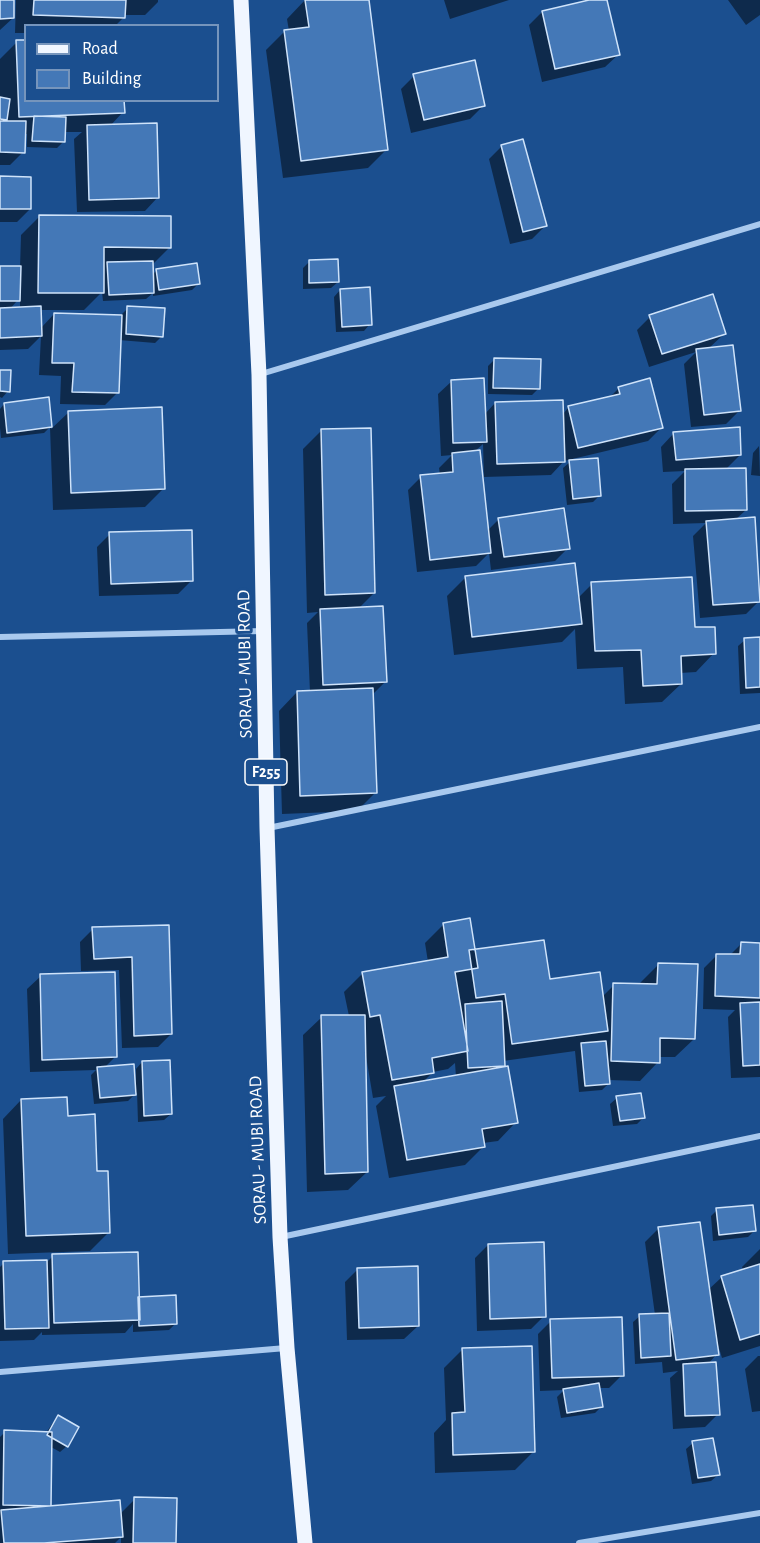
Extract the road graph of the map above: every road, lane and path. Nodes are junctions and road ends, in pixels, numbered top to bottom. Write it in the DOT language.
graph roads {
  1 [pos="241,0"];
  2 [pos="760,224"];
  3 [pos="259,375"];
  4 [pos="264,631"];
  5 [pos="0,637"];
  6 [pos="760,727"];
  7 [pos="267,828"];
  8 [pos="760,1136"];
  9 [pos="280,1237"];
  10 [pos="287,1348"];
  11 [pos="0,1372"];
  12 [pos="760,1513"];
  13 [pos="305,1543"];
  14 [pos="579,1543"];
  1 -- 3 [label="main road, SORAU - MUBI ROAD / F255"];
  2 -- 3 [label="street"];
  3 -- 4 [label="main road, SORAU - MUBI ROAD / F255"];
  4 -- 5 [label="street"];
  4 -- 7 [label="main road, SORAU - MUBI ROAD / F255"];
  6 -- 7 [label="street"];
  7 -- 9 [label="main road, SORAU - MUBI ROAD / F255"];
  8 -- 9 [label="street"];
  9 -- 10 [label="main road, SORAU - MUBI ROAD / F255"];
  10 -- 11 [label="street"];
  10 -- 13 [label="main road, SORAU - MUBI ROAD / F255"];
  12 -- 14 [label="street"];
}
